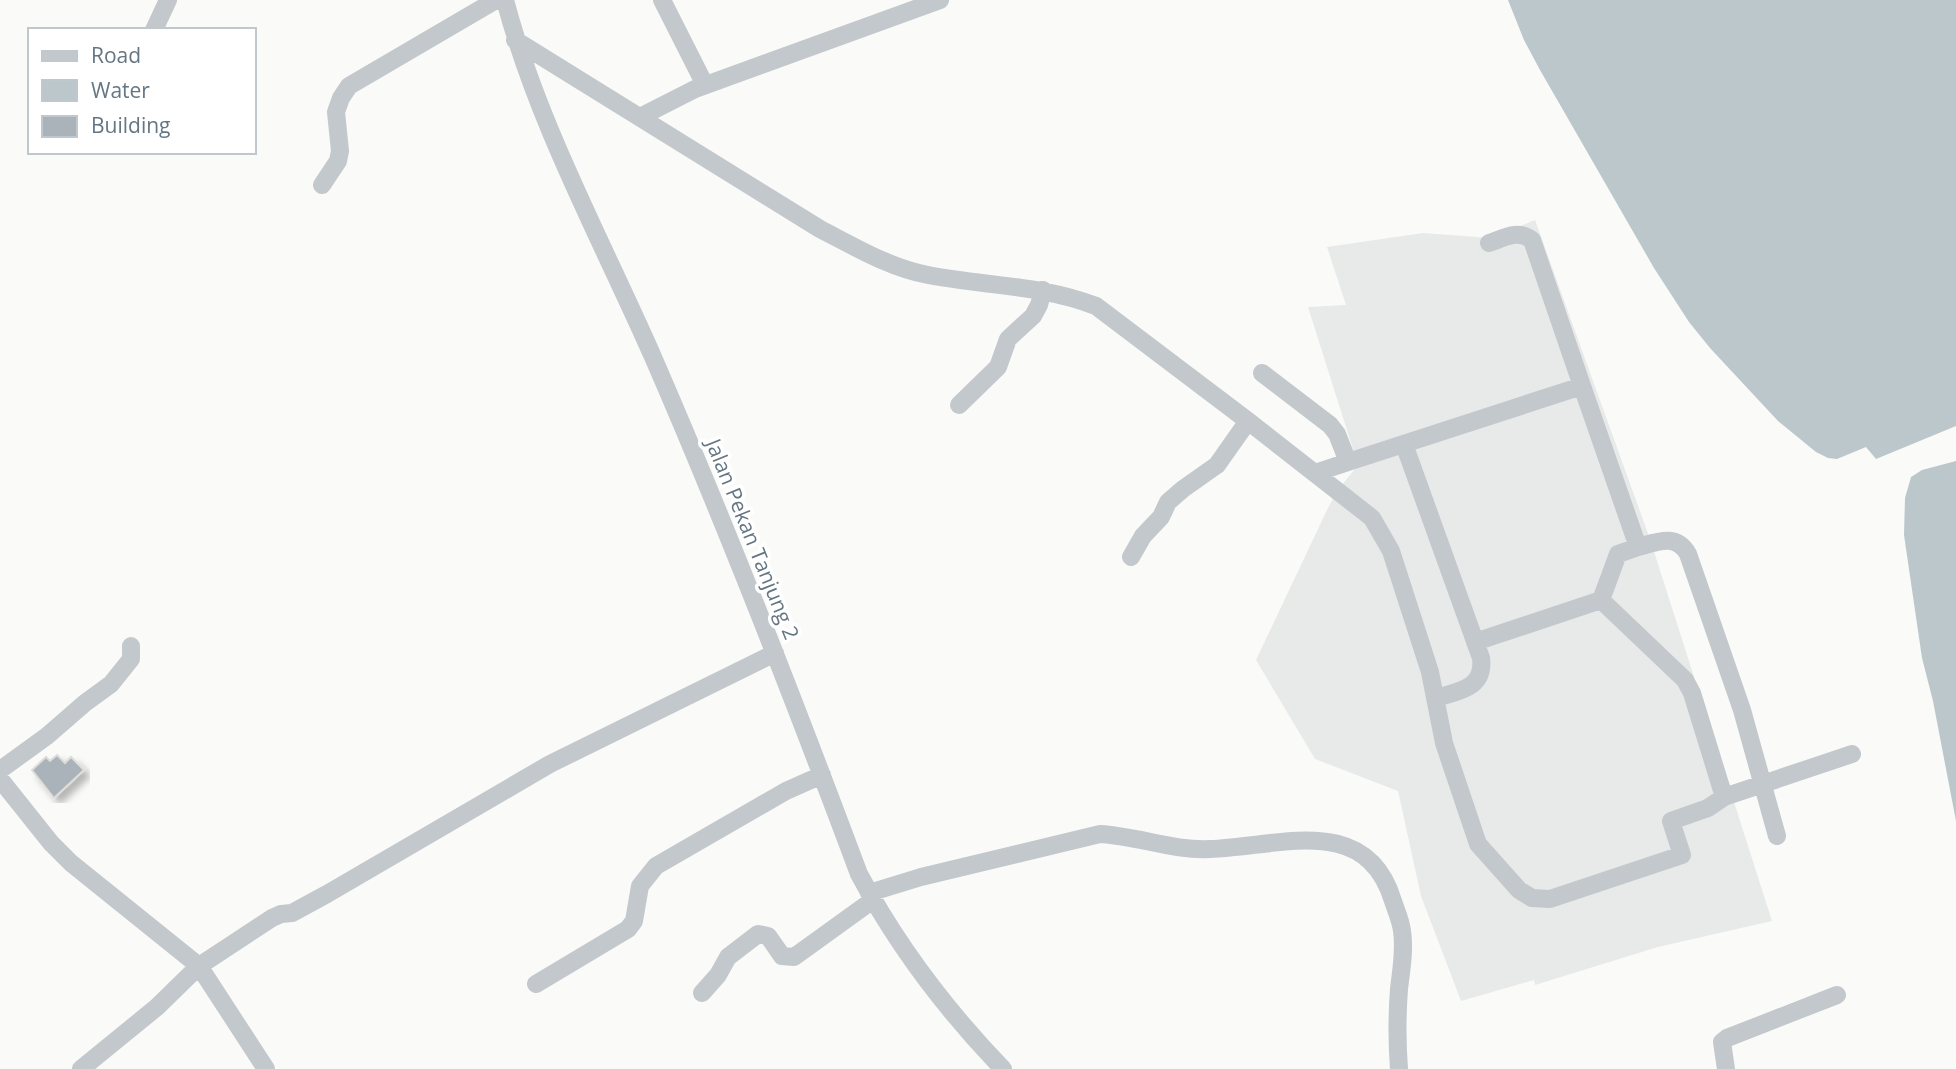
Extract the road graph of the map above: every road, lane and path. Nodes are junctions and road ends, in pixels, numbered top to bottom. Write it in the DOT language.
graph roads {
  1 [pos="168,0"];
  2 [pos="496,0"];
  3 [pos="505,0"];
  4 [pos="662,0"];
  5 [pos="940,0"];
  6 [pos="155,28"];
  7 [pos="516,40"];
  8 [pos="705,85"];
  9 [pos="640,117"];
  10 [pos="322,185"];
  11 [pos="1489,243"];
  12 [pos="1043,290"];
  13 [pos="1262,373"];
  14 [pos="1582,386"];
  15 [pos="959,405"];
  16 [pos="1248,421"];
  17 [pos="1404,444"];
  18 [pos="1348,462"];
  19 [pos="1315,472"];
  20 [pos="1638,547"];
  21 [pos="1132,557"];
  22 [pos="1601,600"];
  23 [pos="1475,642"];
  24 [pos="131,646"];
  25 [pos="775,653"];
  26 [pos="1436,698"];
  27 [pos="1852,754"];
  28 [pos="0,770"];
  29 [pos="822,775"];
  30 [pos="0,779"];
  31 [pos="1761,785"];
  32 [pos="1724,797"];
  33 [pos="1777,836"];
  34 [pos="871,896"];
  35 [pos="199,966"];
  36 [pos="536,984"];
  37 [pos="702,993"];
  38 [pos="1837,995"];
  39 [pos="81,1069"];
  40 [pos="266,1069"];
  41 [pos="1003,1069"];
  42 [pos="1399,1069"];
  43 [pos="1726,1069"];
  1 -- 6 [label="street"];
  2 -- 10 [label="street"];
  3 -- 7 [label="street, Jalan Pekan Tanjung 2"];
  4 -- 8 [label="street"];
  5 -- 8 [label="street"];
  7 -- 9 [label="street"];
  7 -- 25 [label="street, Jalan Pekan Tanjung 2"];
  8 -- 9 [label="street"];
  9 -- 12 [label="street"];
  11 -- 14 [label="street"];
  12 -- 15 [label="street"];
  12 -- 16 [label="street"];
  13 -- 18 [label="street"];
  14 -- 17 [label="street"];
  14 -- 20 [label="street"];
  16 -- 19 [label="street"];
  16 -- 21 [label="street"];
  17 -- 18 [label="street"];
  17 -- 23 [label="street"];
  18 -- 19 [label="street"];
  19 -- 26 [label="street"];
  20 -- 22 [label="street"];
  20 -- 31 [label="street"];
  22 -- 23 [label="street"];
  22 -- 32 [label="street"];
  23 -- 26 [label="street"];
  24 -- 28 [label="street"];
  25 -- 29 [label="street, Jalan Pekan Tanjung 2"];
  25 -- 35 [label="street"];
  26 -- 32 [label="street"];
  27 -- 31 [label="street"];
  29 -- 34 [label="street, Jalan Pekan Tanjung 2"];
  29 -- 36 [label="street"];
  30 -- 35 [label="street"];
  31 -- 32 [label="street"];
  31 -- 33 [label="street"];
  34 -- 37 [label="street"];
  34 -- 41 [label="street, Jalan Pekan Tanjung 2"];
  34 -- 42 [label="street"];
  35 -- 39 [label="street"];
  35 -- 40 [label="street"];
  38 -- 43 [label="street"];
}
